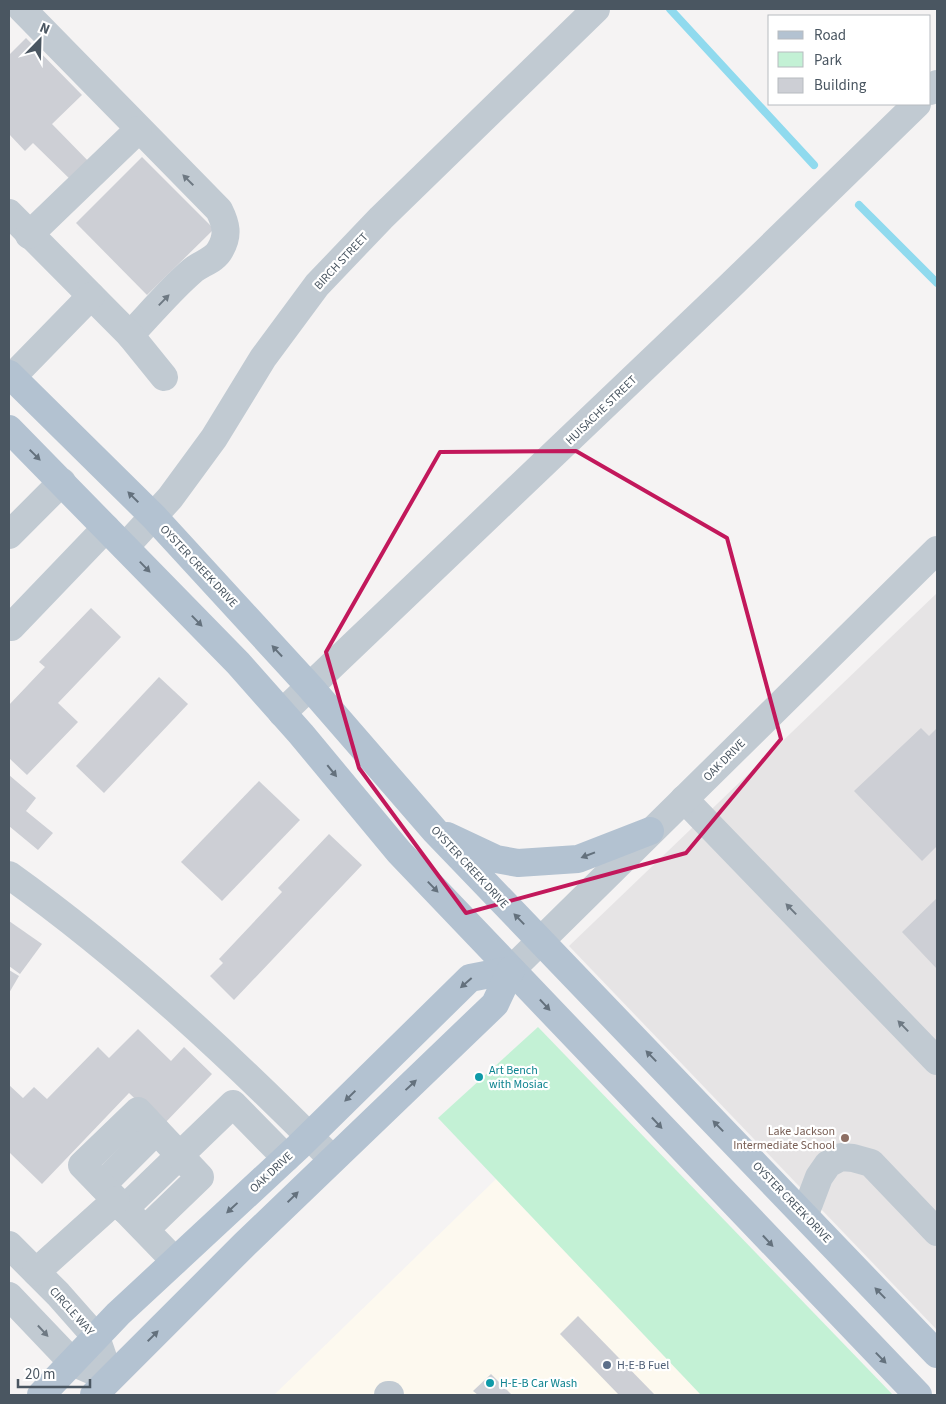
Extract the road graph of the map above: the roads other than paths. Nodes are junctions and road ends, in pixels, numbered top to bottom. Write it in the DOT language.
graph roads {
  1 [pos="21,9"];
  2 [pos="596,9"];
  3 [pos="9,19"];
  4 [pos="916,105"];
  5 [pos="138,130"];
  6 [pos="9,213"];
  7 [pos="29,234"];
  8 [pos="91,296"];
  9 [pos="130,335"];
  10 [pos="10,375"];
  11 [pos="164,377"];
  12 [pos="9,429"];
  13 [pos="62,482"];
  14 [pos="154,517"];
  15 [pos="9,535"];
  16 [pos="115,537"];
  17 [pos="937,550"];
  18 [pos="11,627"];
  19 [pos="310,687"];
  20 [pos="282,713"];
  21 [pos="684,799"];
  22 [pos="435,830"];
  23 [pos="650,831"];
  24 [pos="9,875"];
  25 [pos="541,942"];
  26 [pos="512,970"];
  27 [pos="937,1061"];
  28 [pos="283,1110"];
  29 [pos="261,1133"];
  30 [pos="309,1136"];
  31 [pos="180,1155"];
  32 [pos="286,1158"];
  33 [pos="332,1160"];
  34 [pos="114,1198"];
  35 [pos="804,1214"];
  36 [pos="145,1230"];
  37 [pos="937,1232"];
  38 [pos="9,1245"];
  39 [pos="175,1261"];
  40 [pos="36,1272"];
  41 [pos="9,1296"];
  42 [pos="96,1337"];
  43 [pos="937,1354"];
  44 [pos="72,1362"];
  45 [pos="102,1387"];
  46 [pos="41,1395"];
  47 [pos="918,1395"];
  1 -- 3 [label="street"];
  1 -- 5 [label="street"];
  2 -- 14 [label="street, BIRCH STREET"];
  4 -- 19 [label="street, HUISACHE STREET"];
  5 -- 7 [label="street"];
  9 -- 5 [label="street, one-way"];
  6 -- 7 [label="street"];
  7 -- 8 [label="street"];
  8 -- 9 [label="street"];
  8 -- 10 [label="street"];
  9 -- 11 [label="street"];
  14 -- 10 [label="main road, OYSTER CREEK DRIVE, one-way"];
  12 -- 13 [label="main road, one-way"];
  13 -- 15 [label="street"];
  13 -- 16 [label="main road"];
  14 -- 16 [label="street, BIRCH STREET"];
  19 -- 14 [label="main road, OYSTER CREEK DRIVE, one-way"];
  16 -- 18 [label="street, BIRCH STREET"];
  16 -- 20 [label="main road, one-way"];
  17 -- 21 [label="street, OAK DRIVE"];
  19 -- 20 [label="street, HUISACHE STREET"];
  19 -- 22 [label="main road, OYSTER CREEK DRIVE"];
  20 -- 26 [label="main road, one-way"];
  21 -- 23 [label="street, OAK DRIVE"];
  27 -- 21 [label="street, one-way"];
  23 -- 22 [label="main road, one-way"];
  25 -- 22 [label="main road, OYSTER CREEK DRIVE, one-way"];
  23 -- 25 [label="street, OAK DRIVE"];
  24 -- 28 [label="street"];
  25 -- 26 [label="street, OAK DRIVE"];
  35 -- 25 [label="main road, OYSTER CREEK DRIVE, one-way"];
  26 -- 30 [label="main road, OAK DRIVE, one-way"];
  33 -- 26 [label="main road, OAK DRIVE, one-way"];
  26 -- 47 [label="main road, one-way"];
  28 -- 29 [label="street"];
  28 -- 30 [label="street"];
  29 -- 31 [label="street"];
  29 -- 32 [label="street"];
  30 -- 32 [label="main road, OAK DRIVE"];
  30 -- 33 [label="street"];
  31 -- 34 [label="street"];
  31 -- 34 [label="street"];
  31 -- 36 [label="street"];
  32 -- 39 [label="main road, OAK DRIVE, one-way"];
  45 -- 33 [label="main road, OAK DRIVE, one-way"];
  34 -- 36 [label="street"];
  34 -- 40 [label="street"];
  35 -- 37 [label="street"];
  43 -- 35 [label="main road, OYSTER CREEK DRIVE, one-way"];
  36 -- 39 [label="street"];
  38 -- 40 [label="street, CIRCLE WAY"];
  39 -- 42 [label="main road, OAK DRIVE"];
  40 -- 42 [label="street, CIRCLE WAY"];
  41 -- 44 [label="street, one-way"];
  42 -- 44 [label="main road, OAK DRIVE"];
  42 -- 45 [label="street, CIRCLE WAY"];
  44 -- 45 [label="street"];
  44 -- 46 [label="main road, OAK DRIVE"];
}
